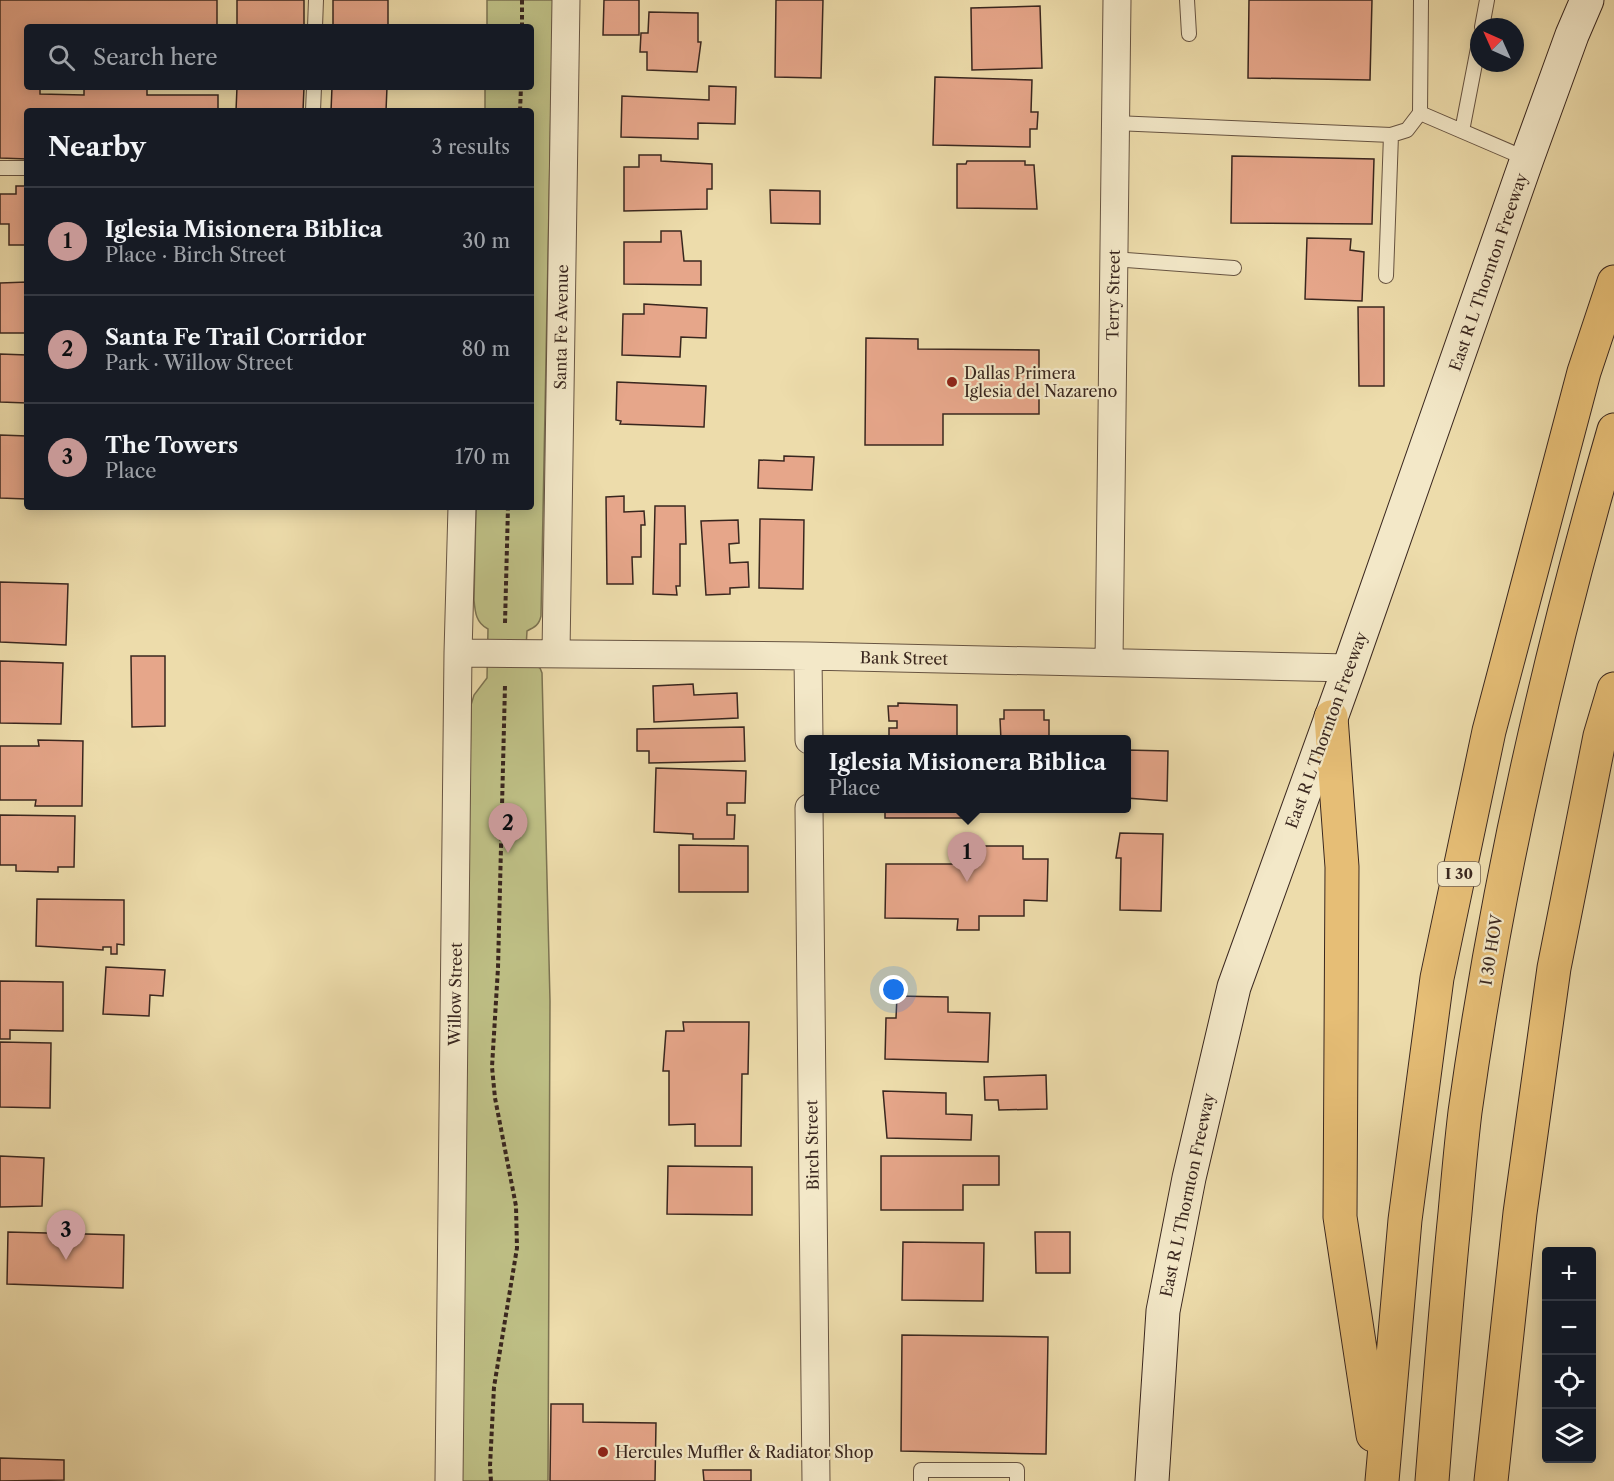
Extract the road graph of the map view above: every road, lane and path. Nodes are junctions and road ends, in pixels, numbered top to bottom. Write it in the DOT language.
graph roads {
  1 [pos="316,0"];
  2 [pos="522,0"];
  3 [pos="566,0"];
  4 [pos="1117,0"];
  5 [pos="1187,0"];
  6 [pos="1421,0"];
  7 [pos="1487,0"];
  8 [pos="1587,0"];
  9 [pos="1484,18"];
  10 [pos="315,24"];
  11 [pos="522,24"];
  12 [pos="1189,34"];
  13 [pos="1473,72"];
  14 [pos="314,90"];
  15 [pos="521,90"];
  16 [pos="313,108"];
  17 [pos="520,108"];
  18 [pos="1420,113"];
  19 [pos="1115,123"];
  20 [pos="1462,131"];
  21 [pos="1391,135"];
  22 [pos="1527,159"];
  23 [pos="0,168"];
  24 [pos="24,168"];
  25 [pos="1113,259"];
  26 [pos="1234,268"];
  27 [pos="1386,276"];
  28 [pos="1614,282"];
  29 [pos="1614,430"];
  30 [pos="1614,500"];
  31 [pos="462,510"];
  32 [pos="508,510"];
  33 [pos="505,627"];
  34 [pos="459,653"];
  35 [pos="556,653"];
  36 [pos="808,657"];
  37 [pos="1109,662"];
  38 [pos="1349,668"];
  39 [pos="506,681"];
  40 [pos="1614,689"];
  41 [pos="1331,717"];
  42 [pos="809,735"];
  43 [pos="809,813"];
  44 [pos="449,1481"];
  45 [pos="491,1481"];
  46 [pos="816,1481"];
  47 [pos="921,1481"];
  48 [pos="1017,1481"];
  49 [pos="1152,1481"];
  50 [pos="1381,1481"];
  51 [pos="1432,1481"];
  52 [pos="1452,1481"];
  53 [pos="1491,1481"];
  1 -- 10 [label="lane"];
  2 -- 11 [label="path"];
  3 -- 35 [label="street, Santa Fe Avenue"];
  4 -- 19 [label="street, Terry Street"];
  5 -- 12 [label="lane"];
  6 -- 18 [label="lane"];
  7 -- 9 [label="lane"];
  8 -- 22 [label="main road, East R L Thornton Freeway"];
  13 -- 20 [label="lane"];
  14 -- 16 [label="lane"];
  15 -- 17 [label="path"];
  18 -- 20 [label="lane"];
  18 -- 21 [label="lane"];
  19 -- 21 [label="lane"];
  19 -- 25 [label="street, Terry Street"];
  20 -- 22 [label="lane"];
  21 -- 27 [label="lane"];
  22 -- 38 [label="main road, East R L Thornton Freeway"];
  23 -- 24 [label="lane"];
  25 -- 26 [label="lane"];
  25 -- 37 [label="street, Terry Street"];
  28 -- 50 [label="highway, I 30"];
  29 -- 51 [label="highway, I 30 HOV"];
  30 -- 52 [label="highway, I 30 HOV"];
  31 -- 34 [label="street, Willow Street"];
  32 -- 33 [label="path"];
  34 -- 35 [label="street, Bank Street"];
  34 -- 44 [label="street, Willow Street"];
  35 -- 36 [label="street, Bank Street"];
  36 -- 37 [label="street, Bank Street"];
  36 -- 42 [label="street"];
  37 -- 38 [label="street, Bank Street"];
  38 -- 41 [label="main road, East R L Thornton Freeway"];
  39 -- 45 [label="path"];
  40 -- 53 [label="highway"];
  41 -- 49 [label="main road, East R L Thornton Freeway"];
  41 -- 50 [label="highway"];
  43 -- 46 [label="street, Birch Street"];
  47 -- 48 [label="lane"];
}
